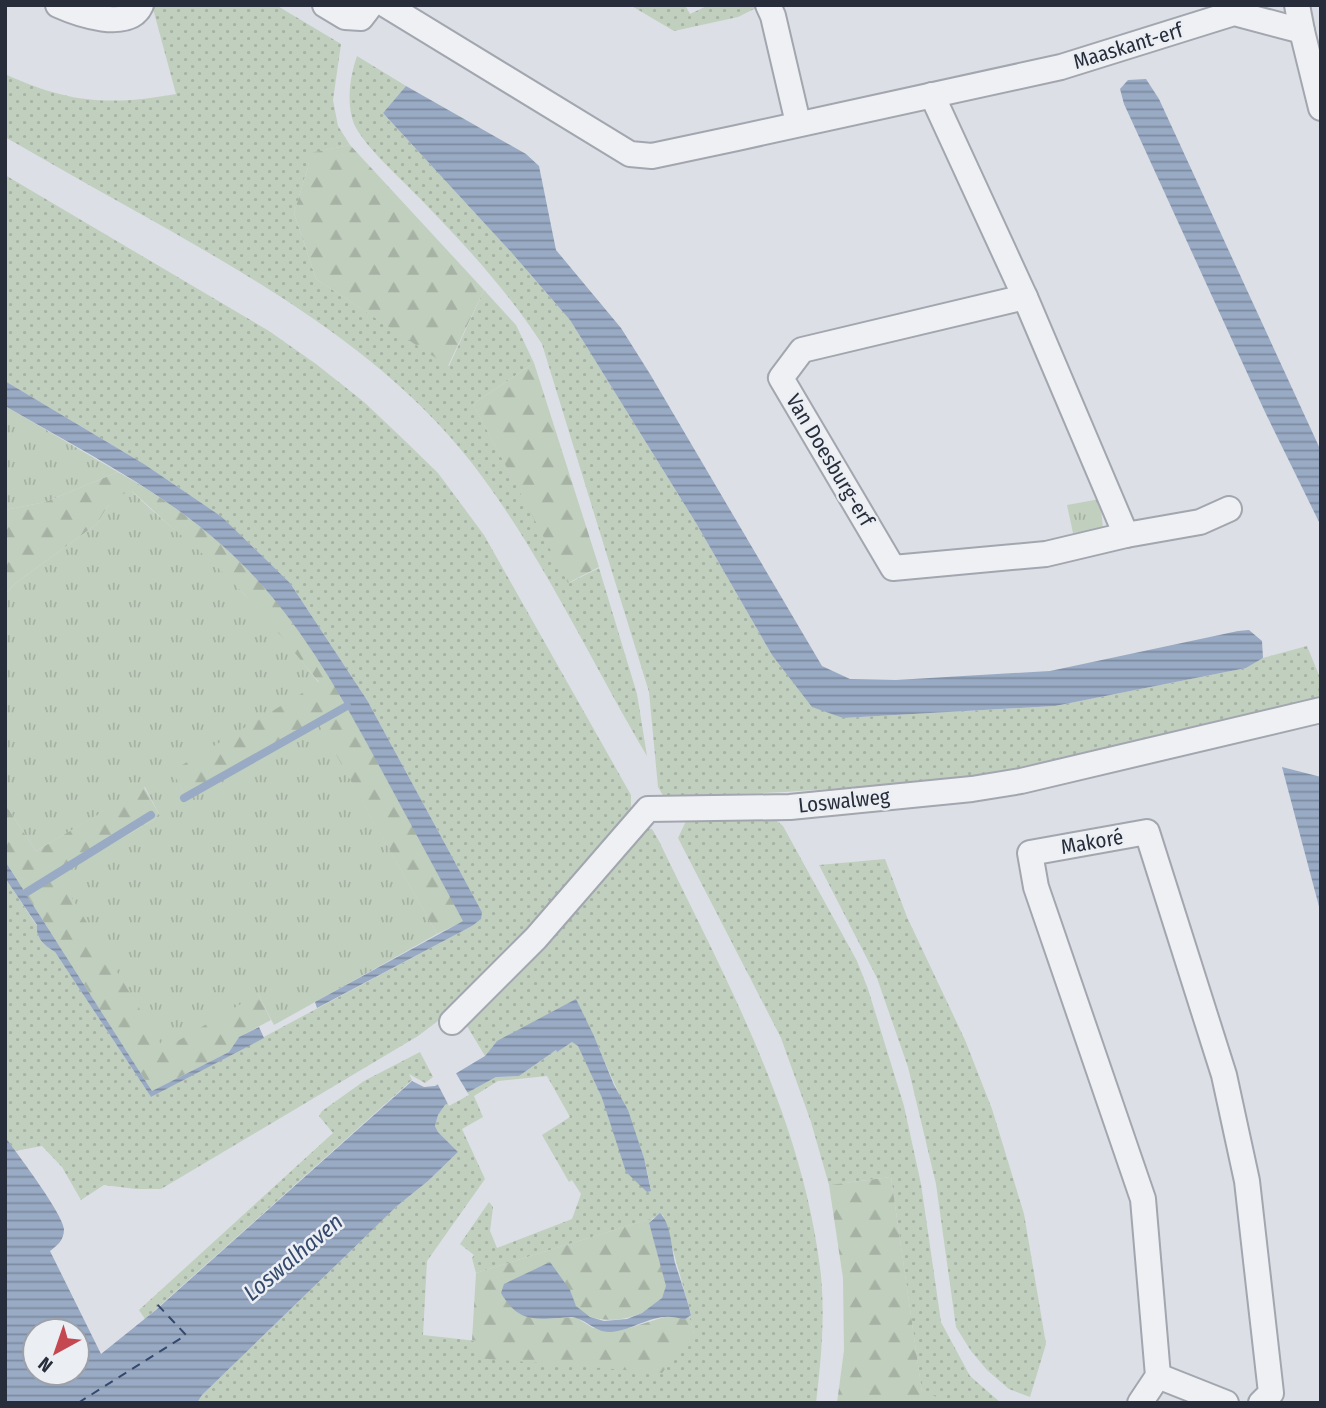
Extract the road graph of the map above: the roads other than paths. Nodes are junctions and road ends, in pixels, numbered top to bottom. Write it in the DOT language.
graph roads {
  1 [pos="58,5"];
  2 [pos="141,5"];
  3 [pos="325,5"];
  4 [pos="386,5"];
  5 [pos="768,5"];
  6 [pos="1297,5"];
  7 [pos="1232,9"];
  8 [pos="366,11"];
  9 [pos="1303,31"];
  10 [pos="932,95"];
  11 [pos="1321,108"];
  12 [pos="798,123"];
  13 [pos="1025,297"];
  14 [pos="1229,509"];
  15 [pos="1126,535"];
  16 [pos="1321,710"];
  17 [pos="452,1022"];
  18 [pos="1158,1376"];
  19 [pos="1140,1403"];
  20 [pos="1226,1403"];
  21 [pos="1261,1403"];
  1 -- 2 [label="street"];
  3 -- 8 [label="street"];
  4 -- 12 [label="street"];
  5 -- 12 [label="street"];
  6 -- 9 [label="street"];
  7 -- 9 [label="street, Maaskant-erf"];
  7 -- 10 [label="street, Maaskant-erf"];
  9 -- 11 [label="street"];
  10 -- 12 [label="street"];
  10 -- 13 [label="street"];
  13 -- 15 [label="street"];
  13 -- 15 [label="street, Van Doesburg-erf"];
  14 -- 15 [label="street, Van Doesburg-erf"];
  16 -- 17 [label="street, Loswalweg"];
  18 -- 19 [label="street"];
  18 -- 20 [label="street"];
  18 -- 21 [label="street, Makoré"];
}
